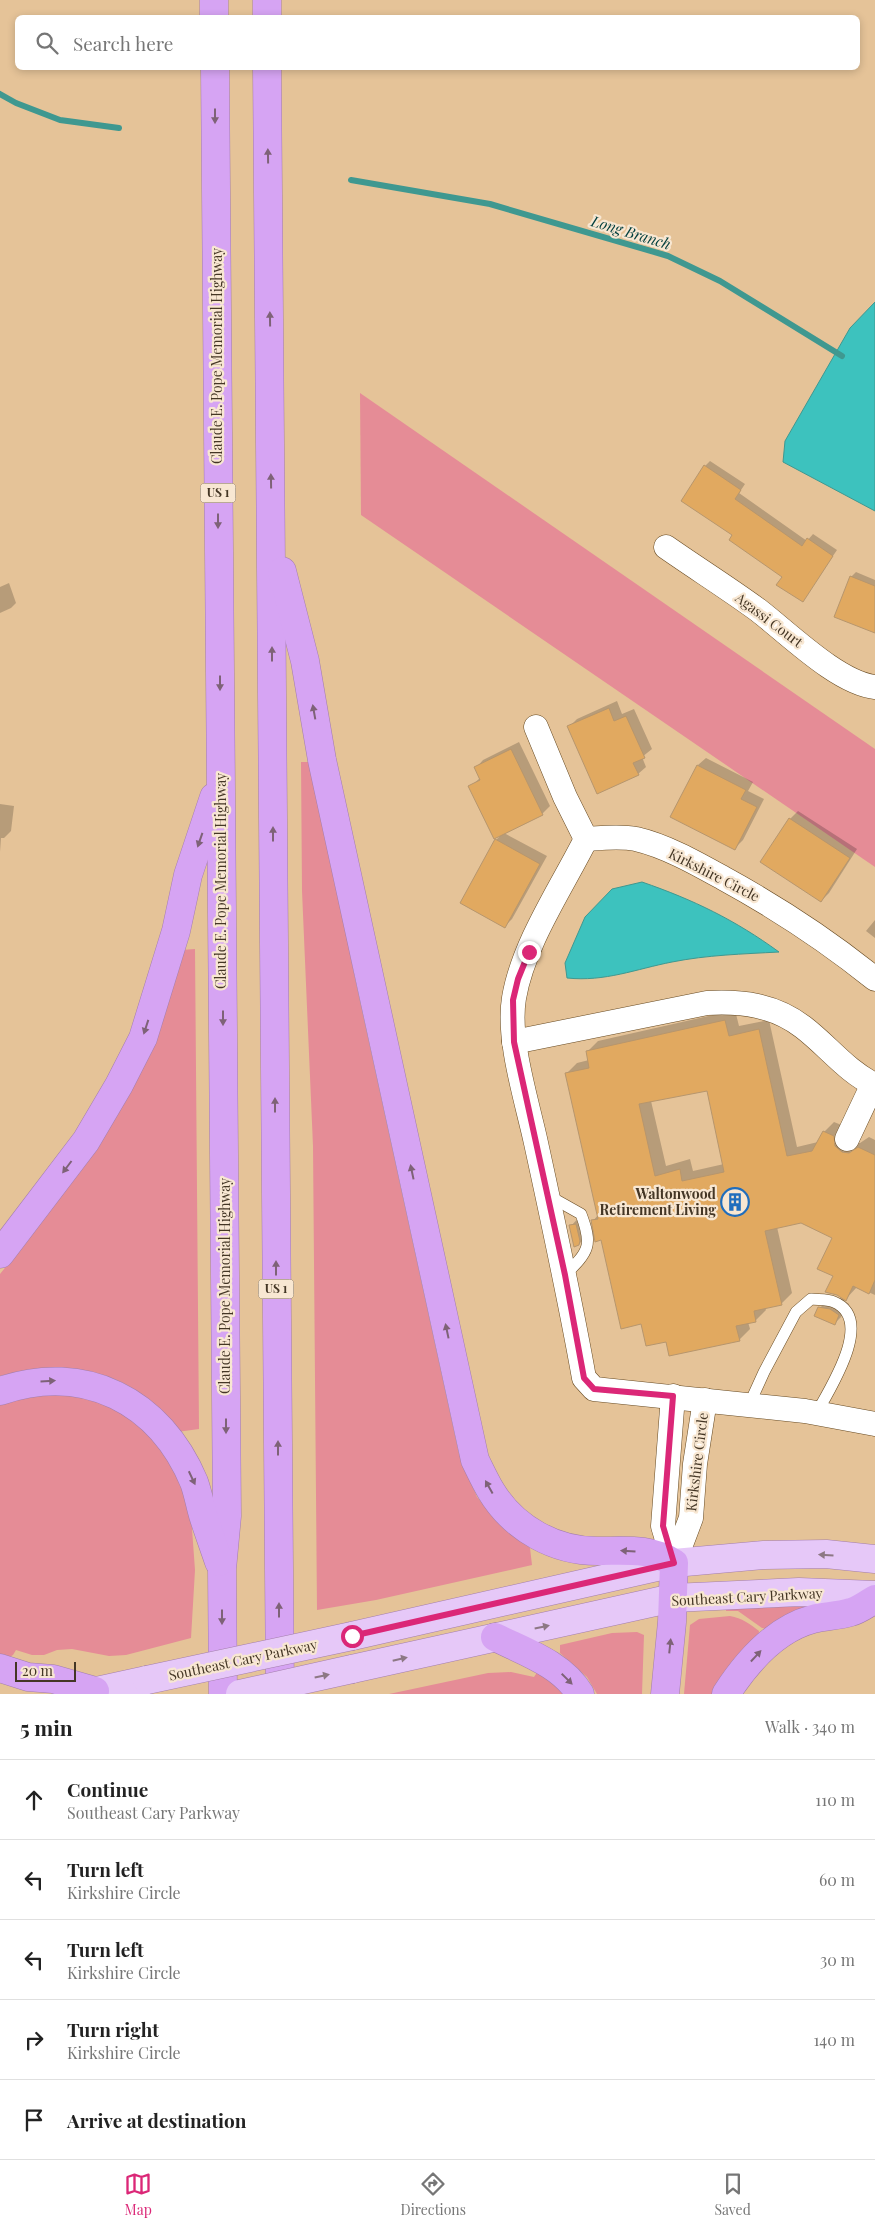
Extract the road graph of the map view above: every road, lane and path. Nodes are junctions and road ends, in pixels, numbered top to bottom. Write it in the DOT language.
graph roads {
  1 [pos="214,0"];
  2 [pos="267,0"];
  3 [pos="214,15"];
  4 [pos="267,15"];
  5 [pos="215,70"];
  6 [pos="267,70"];
  7 [pos="272,530"];
  8 [pos="666,547"];
  9 [pos="875,687"];
  10 [pos="536,728"];
  11 [pos="221,777"];
  12 [pos="586,839"];
  13 [pos="875,979"];
  14 [pos="514,1042"];
  15 [pos="874,1085"];
  16 [pos="848,1139"];
  17 [pos="548,1195"];
  18 [pos="0,1254"];
  19 [pos="565,1275"];
  20 [pos="0,1391"];
  21 [pos="673,1396"];
  22 [pos="706,1400"];
  23 [pos="749,1405"];
  24 [pos="816,1414"];
  25 [pos="875,1424"];
  26 [pos="875,1559"];
  27 [pos="674,1563"];
  28 [pos="222,1569"];
  29 [pos="875,1595"];
  30 [pos="673,1598"];
  31 [pos="875,1599"];
  32 [pos="495,1637"];
  33 [pos="0,1668"];
  34 [pos="89,1693"];
  35 [pos="223,1694"];
  36 [pos="240,1694"];
  37 [pos="280,1694"];
  38 [pos="580,1694"];
  39 [pos="665,1694"];
  40 [pos="726,1694"];
  1 -- 3 [label="highway"];
  2 -- 4 [label="highway"];
  5 -- 11 [label="highway, Claude E. Pope Memorial Highway / US 1, one-way"];
  7 -- 6 [label="highway, US 1, one-way"];
  27 -- 7 [label="highway, one-way"];
  37 -- 7 [label="highway, US 1, one-way"];
  8 -- 9 [label="street, Agassi Court"];
  10 -- 12 [label="street"];
  11 -- 18 [label="highway, one-way"];
  11 -- 28 [label="highway, Claude E. Pope Memorial Highway / US 1, one-way"];
  12 -- 13 [label="street, Kirkshire Circle"];
  12 -- 14 [label="street, Kirkshire Circle"];
  14 -- 15 [label="street"];
  14 -- 17 [label="street, Kirkshire Circle"];
  15 -- 16 [label="street"];
  17 -- 19 [label="street, Kirkshire Circle"];
  17 -- 19 [label="lane"];
  19 -- 21 [label="street, Kirkshire Circle"];
  20 -- 28 [label="highway, one-way"];
  21 -- 22 [label="street, Kirkshire Circle"];
  21 -- 27 [label="street, Kirkshire Circle"];
  22 -- 23 [label="street, Kirkshire Circle"];
  22 -- 27 [label="street, Kirkshire Circle"];
  23 -- 24 [label="street, Kirkshire Circle"];
  23 -- 24 [label="lane"];
  24 -- 25 [label="street, Kirkshire Circle"];
  26 -- 27 [label="main road, Southeast Cary Parkway, one-way"];
  27 -- 30 [label="highway"];
  27 -- 34 [label="main road, Southeast Cary Parkway, bridge"];
  28 -- 35 [label="highway, Claude E. Pope Memorial Highway / US 1, one-way"];
  29 -- 30 [label="main road, Southeast Cary Parkway"];
  32 -- 30 [label="main road, Southeast Cary Parkway, one-way"];
  39 -- 30 [label="highway, one-way"];
  40 -- 31 [label="highway, one-way"];
  36 -- 32 [label="main road, Southeast Cary Parkway, one-way, bridge"];
  32 -- 38 [label="highway, one-way"];
  33 -- 34 [label="highway"];
}
